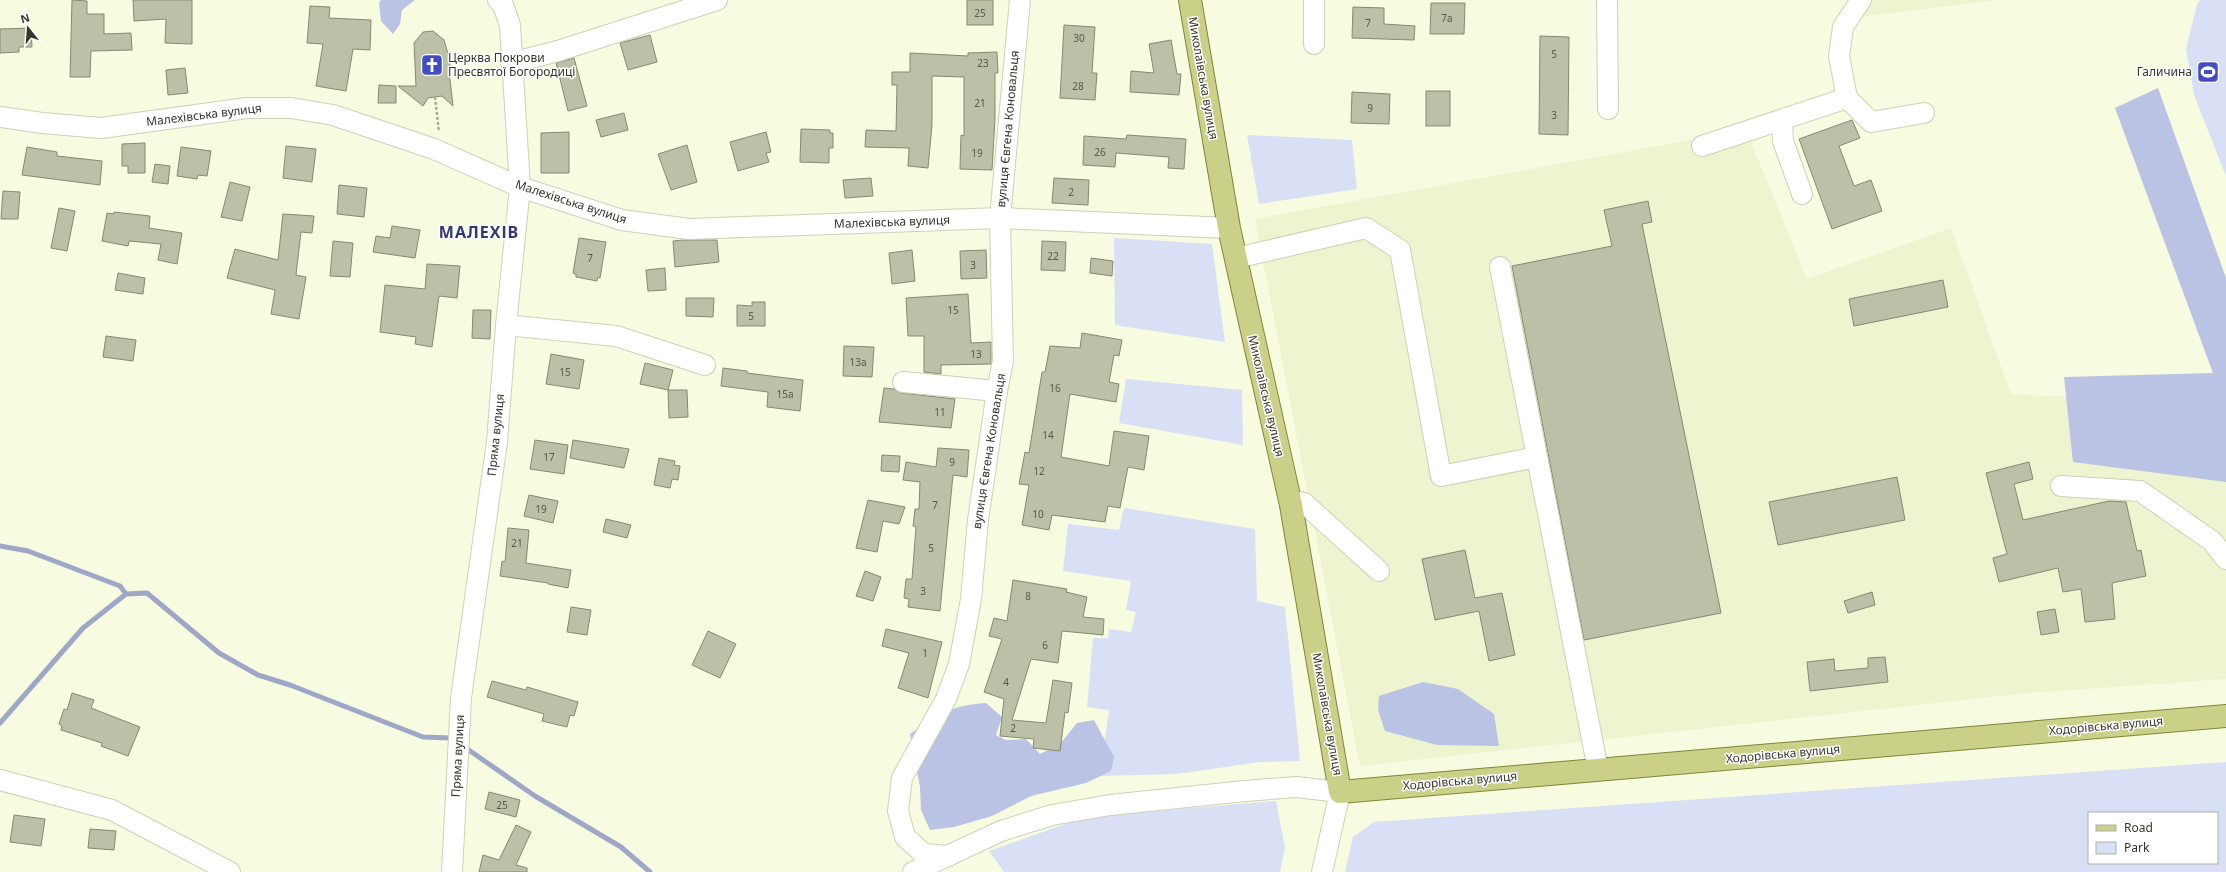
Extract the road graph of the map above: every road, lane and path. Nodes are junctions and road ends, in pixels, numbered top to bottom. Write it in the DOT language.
graph roads {
  1 [pos="498,0"];
  2 [pos="717,0"];
  3 [pos="1020,0"];
  4 [pos="1190,0"];
  5 [pos="1314,0"];
  6 [pos="1607,0"];
  7 [pos="1860,0"];
  8 [pos="1314,44"];
  9 [pos="511,63"];
  10 [pos="435,97"];
  11 [pos="1847,98"];
  12 [pos="1608,109"];
  13 [pos="1924,113"];
  14 [pos="0,117"];
  15 [pos="1782,120"];
  16 [pos="1702,146"];
  17 [pos="434,149"];
  18 [pos="520,187"];
  19 [pos="1802,194"];
  20 [pos="1000,218"];
  21 [pos="1229,228"];
  22 [pos="1236,258"];
  23 [pos="1500,267"];
  24 [pos="506,325"];
  25 [pos="706,365"];
  26 [pos="903,382"];
  27 [pos="997,391"];
  28 [pos="1537,457"];
  29 [pos="2061,486"];
  30 [pos="1290,500"];
  31 [pos="2226,558"];
  32 [pos="1379,571"];
  33 [pos="2226,716"];
  34 [pos="1598,770"];
  35 [pos="0,780"];
  36 [pos="1340,792"];
  37 [pos="949,856"];
  38 [pos="230,872"];
  39 [pos="452,872"];
  40 [pos="913,872"];
  41 [pos="1322,872"];
  1 -- 9 [label="street, Пряма вулиця"];
  2 -- 9 [label="street"];
  3 -- 20 [label="street, вулиця Євгена Коновальця"];
  4 -- 21 [label="main road, Миколаївська вулиця"];
  5 -- 8 [label="street"];
  6 -- 12 [label="street"];
  7 -- 11 [label="street"];
  9 -- 18 [label="street, Пряма вулиця"];
  10 -- 17 [label="path"];
  11 -- 13 [label="street"];
  11 -- 15 [label="street"];
  14 -- 17 [label="street, Малехівська вулиця"];
  15 -- 16 [label="street"];
  15 -- 19 [label="street"];
  17 -- 18 [label="street, Малехівська вулиця"];
  18 -- 20 [label="street, Малехівська вулиця"];
  18 -- 24 [label="street, Пряма вулиця"];
  20 -- 21 [label="street, Малехівська вулиця"];
  20 -- 27 [label="street, вулиця Євгена Коновальця"];
  21 -- 22 [label="main road, Миколаївська вулиця"];
  22 -- 28 [label="street"];
  22 -- 30 [label="main road, Миколаївська вулиця"];
  23 -- 28 [label="street"];
  24 -- 25 [label="street"];
  24 -- 39 [label="street, Пряма вулиця"];
  26 -- 27 [label="street"];
  27 -- 37 [label="street, вулиця Євгена Коновальця"];
  28 -- 34 [label="street"];
  29 -- 31 [label="street"];
  30 -- 32 [label="street"];
  30 -- 36 [label="main road, Миколаївська вулиця"];
  33 -- 34 [label="main road, Ходорівська вулиця"];
  34 -- 36 [label="main road, Ходорівська вулиця"];
  35 -- 38 [label="street"];
  36 -- 37 [label="street"];
  36 -- 41 [label="street"];
  37 -- 40 [label="street"];
}
